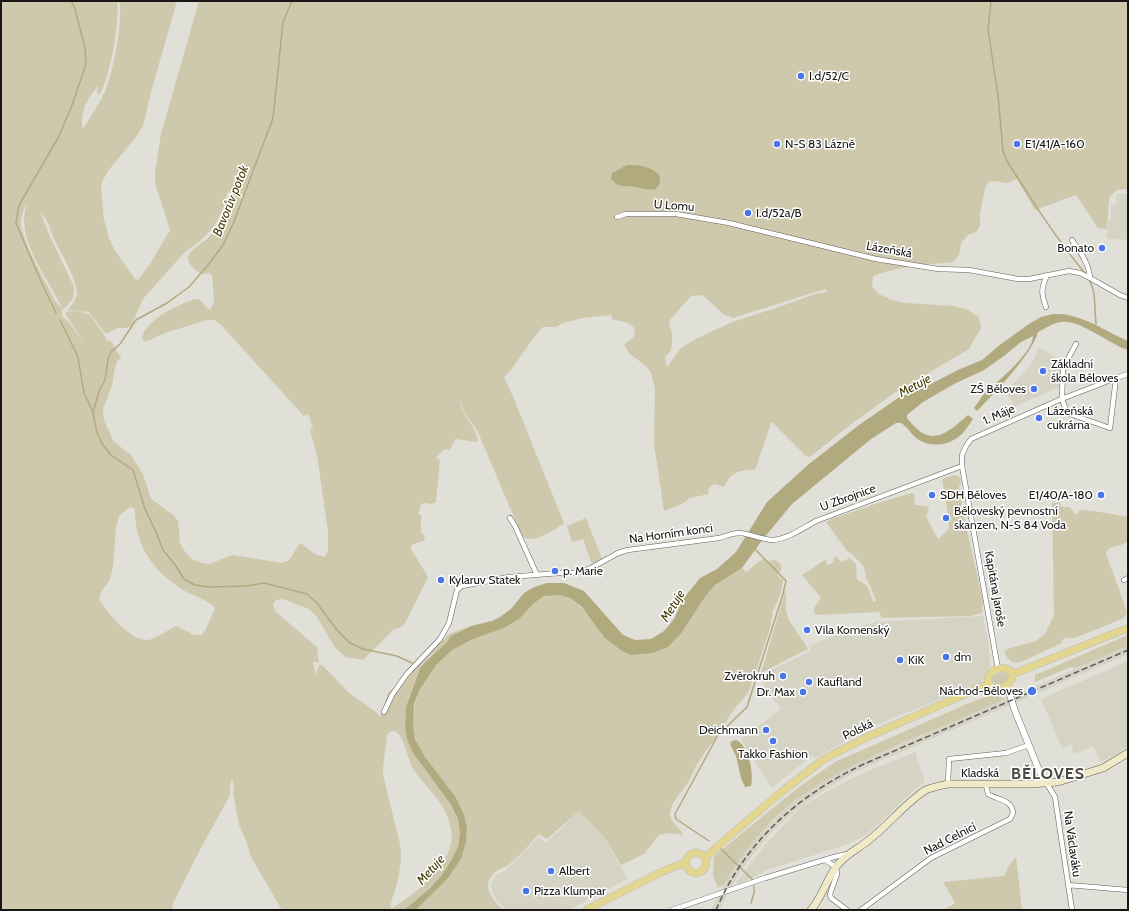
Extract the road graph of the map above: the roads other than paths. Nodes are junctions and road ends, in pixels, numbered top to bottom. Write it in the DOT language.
graph roads {
  1 [pos="617,217"];
  2 [pos="729,223"];
  3 [pos="1072,240"];
  4 [pos="1047,275"];
  5 [pos="1090,278"];
  6 [pos="1128,298"];
  7 [pos="1046,307"];
  8 [pos="1076,344"];
  9 [pos="1128,374"];
  10 [pos="1116,378"];
  11 [pos="1062,399"];
  12 [pos="962,466"];
  13 [pos="510,518"];
  14 [pos="741,533"];
  15 [pos="537,575"];
  16 [pos="1128,628"];
  17 [pos="998,669"];
  18 [pos="1013,674"];
  19 [pos="988,684"];
  20 [pos="1007,686"];
  21 [pos="384,712"];
  22 [pos="1029,745"];
  23 [pos="1128,753"];
  24 [pos="948,784"];
  25 [pos="986,784"];
  26 [pos="1047,784"];
  27 [pos="849,853"];
  28 [pos="702,856"];
  29 [pos="824,860"];
  30 [pos="687,865"];
  31 [pos="836,867"];
  32 [pos="1068,885"];
  33 [pos="1128,889"];
  34 [pos="589,909"];
  35 [pos="813,909"];
  36 [pos="672,910"];
  37 [pos="848,910"];
  38 [pos="861,910"];
  39 [pos="1072,910"];
  1 -- 2 [label="street, U Lomu"];
  2 -- 4 [label="street, Lázeňská"];
  3 -- 5 [label="street"];
  4 -- 5 [label="street, Lázeňská"];
  4 -- 7 [label="street"];
  5 -- 6 [label="street, Lázeňská"];
  8 -- 11 [label="street"];
  9 -- 10 [label="street, 1. Máje"];
  10 -- 11 [label="street, 1. Máje"];
  10 -- 11 [label="street"];
  11 -- 12 [label="street, 1. Máje"];
  12 -- 14 [label="street, U Zbrojnice"];
  12 -- 17 [label="street, Kapitána Jaroše"];
  13 -- 15 [label="street"];
  14 -- 15 [label="street, Na Horním konci"];
  15 -- 21 [label="street, Na Horním konci"];
  16 -- 18 [label="main road"];
  17 -- 18 [label="main road"];
  17 -- 19 [label="main road"];
  18 -- 20 [label="main road"];
  19 -- 20 [label="main road"];
  19 -- 28 [label="main road, Polská"];
  20 -- 22 [label="street"];
  22 -- 24 [label="street"];
  22 -- 26 [label="street"];
  23 -- 26 [label="main road, Kladská"];
  24 -- 25 [label="main road, Kladská"];
  24 -- 27 [label="main road, Kladská"];
  25 -- 26 [label="main road, Kladská"];
  25 -- 38 [label="street, Nad Celnicí"];
  26 -- 32 [label="street, Na Václaváku"];
  27 -- 29 [label="street, Kladská"];
  27 -- 31 [label="main road, Kladská"];
  28 -- 30 [label="main road"];
  28 -- 30 [label="main road"];
  29 -- 31 [label="street"];
  29 -- 36 [label="street, Kladská"];
  30 -- 34 [label="main road"];
  31 -- 35 [label="main road, Kladská"];
  31 -- 37 [label="street"];
  32 -- 33 [label="street"];
  32 -- 39 [label="street, Na Václaváku"];
}
